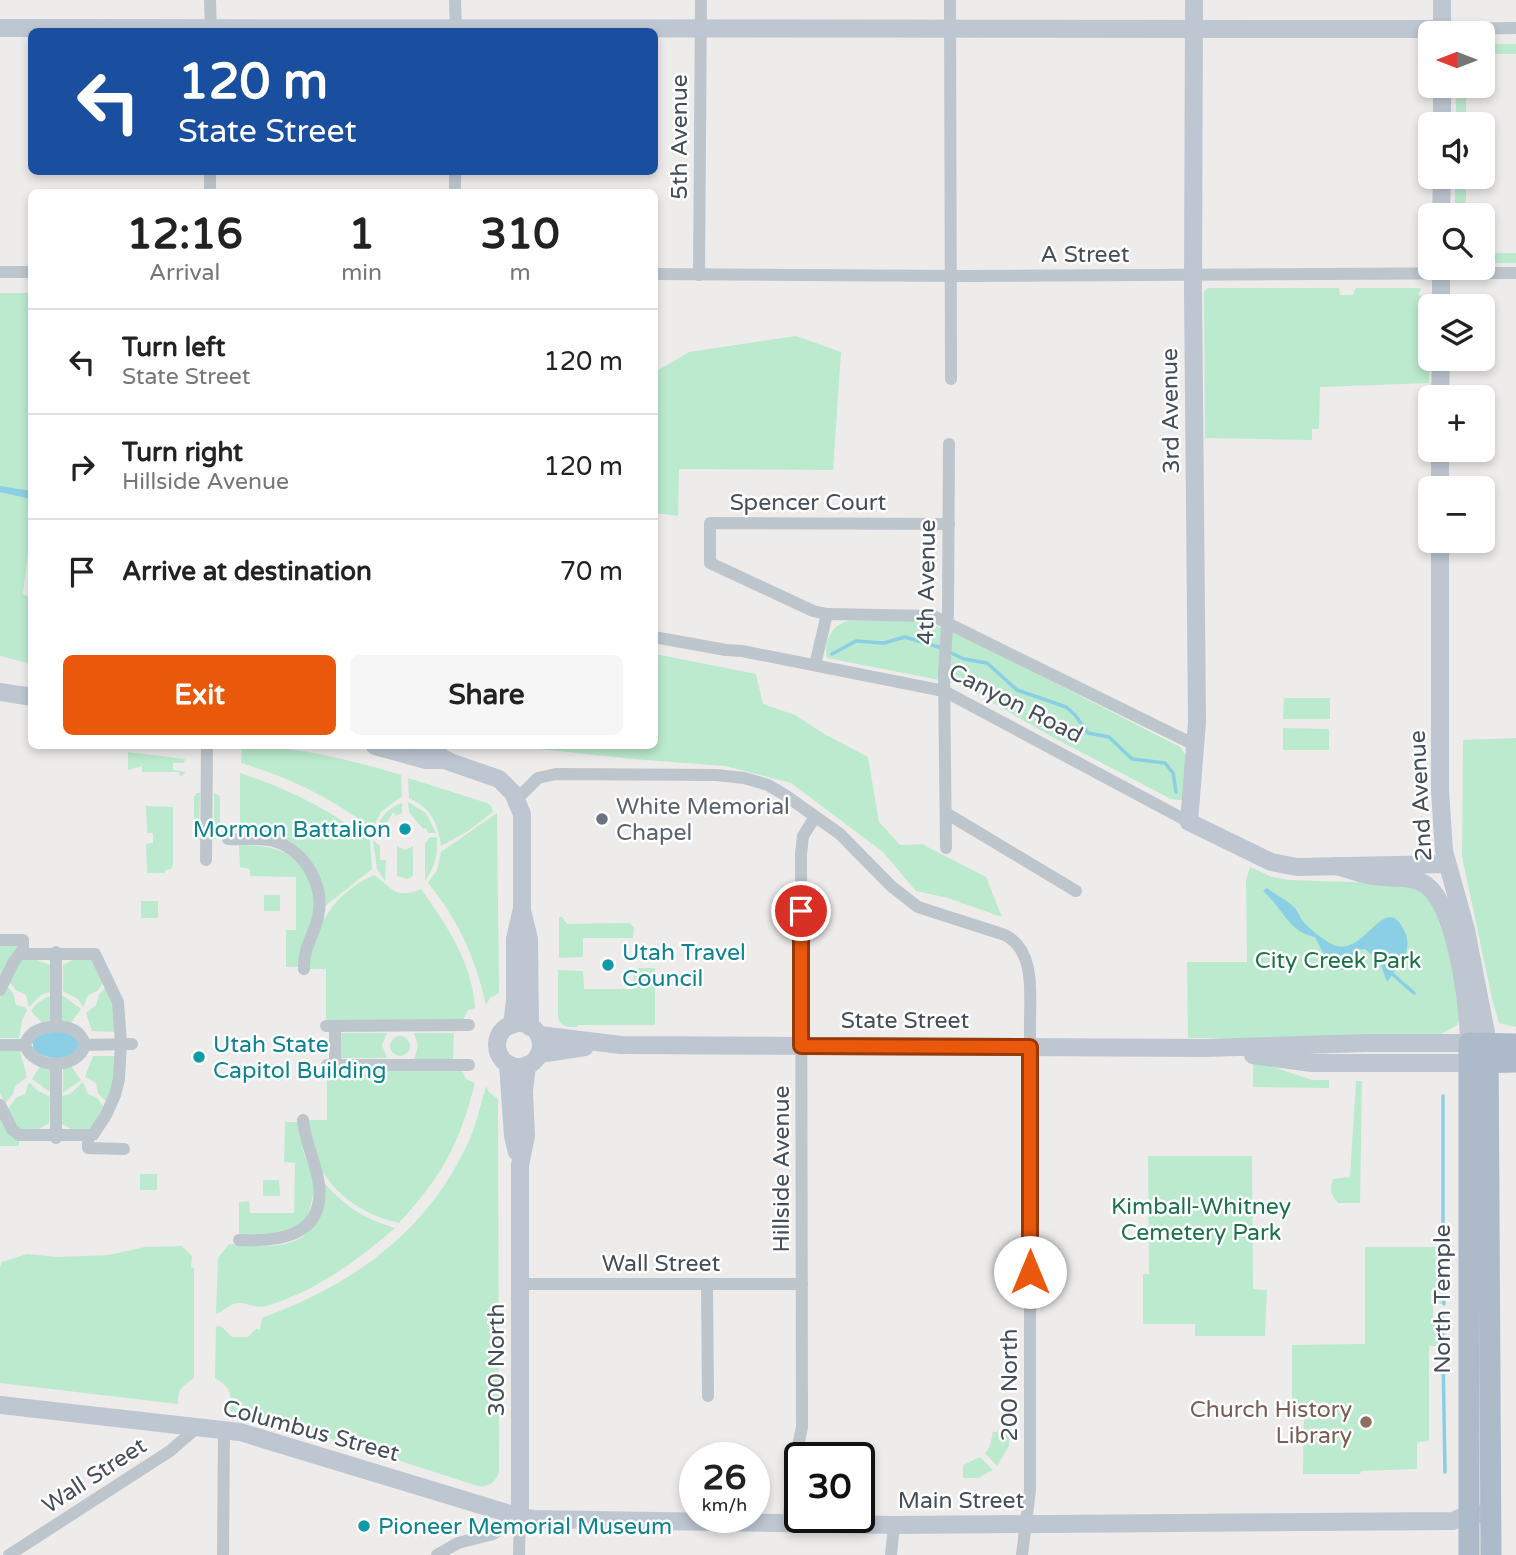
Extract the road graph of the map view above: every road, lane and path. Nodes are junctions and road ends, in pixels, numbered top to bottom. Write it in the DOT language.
graph roads {
  1 [pos="210,0"];
  2 [pos="455,0"];
  3 [pos="701,0"];
  4 [pos="950,0"];
  5 [pos="1194,0"];
  6 [pos="1442,0"];
  7 [pos="1442,21"];
  8 [pos="0,28"];
  9 [pos="28,28"];
  10 [pos="211,28"];
  11 [pos="456,28"];
  12 [pos="658,29"];
  13 [pos="700,29"];
  14 [pos="950,29"];
  15 [pos="1194,29"];
  16 [pos="1516,29"];
  17 [pos="1495,30"];
  18 [pos="1418,31"];
  19 [pos="1418,270"];
  20 [pos="1495,271"];
  21 [pos="0,272"];
  22 [pos="28,272"];
  23 [pos="1516,272"];
  24 [pos="658,274"];
  25 [pos="1193,274"];
  26 [pos="699,275"];
  27 [pos="949,276"];
  28 [pos="951,379"];
  29 [pos="949,444"];
  30 [pos="710,523"];
  31 [pos="948,524"];
  32 [pos="1440,553"];
  33 [pos="827,614"];
  34 [pos="948,623"];
  35 [pos="658,637"];
  36 [pos="816,665"];
  37 [pos="944,691"];
  38 [pos="0,692"];
  39 [pos="28,697"];
  40 [pos="1195,746"];
  41 [pos="207,749"];
  42 [pos="386,749"];
  43 [pos="430,749"];
  44 [pos="447,761"];
  45 [pos="517,799"];
  46 [pos="946,813"];
  47 [pos="816,817"];
  48 [pos="1189,822"];
  49 [pos="228,839"];
  50 [pos="946,848"];
  51 [pos="206,860"];
  52 [pos="1447,864"];
  53 [pos="1336,866"];
  54 [pos="1432,889"];
  55 [pos="1076,891"];
  56 [pos="522,908"];
  57 [pos="0,940"];
  58 [pos="23,949"];
  59 [pos="57,953"];
  60 [pos="304,969"];
  61 [pos="0,990"];
  62 [pos="469,1025"];
  63 [pos="512,1025"];
  64 [pos="56,1026"];
  65 [pos="535,1031"];
  66 [pos="127,1044"];
  67 [pos="606,1044"];
  68 [pos="1516,1044"];
  69 [pos="0,1045"];
  70 [pos="25,1045"];
  71 [pos="85,1045"];
  72 [pos="801,1046"];
  73 [pos="1030,1047"];
  74 [pos="1478,1053"];
  75 [pos="533,1060"];
  76 [pos="1516,1062"];
  77 [pos="56,1064"];
  78 [pos="509,1064"];
  79 [pos="469,1065"];
  80 [pos="0,1105"];
  81 [pos="303,1121"];
  82 [pos="88,1135"];
  83 [pos="56,1137"];
  84 [pos="124,1149"];
  85 [pos="520,1165"];
  86 [pos="239,1240"];
  87 [pos="520,1284"];
  88 [pos="707,1284"];
  89 [pos="802,1284"];
  90 [pos="708,1396"];
  91 [pos="0,1405"];
  92 [pos="199,1426"];
  93 [pos="224,1429"];
  94 [pos="799,1442"];
  95 [pos="520,1517"];
  96 [pos="1464,1522"];
  97 [pos="784,1523"];
  98 [pos="1491,1523"];
  99 [pos="875,1525"];
  100 [pos="894,1525"];
  101 [pos="1026,1525"];
  102 [pos="9,1555"];
  103 [pos="223,1555"];
  104 [pos="437,1555"];
  105 [pos="519,1555"];
  106 [pos="891,1555"];
  107 [pos="1022,1555"];
  108 [pos="1469,1555"];
  109 [pos="1491,1555"];
  1 -- 10 [label="street"];
  2 -- 11 [label="street"];
  3 -- 13 [label="street, 5th Avenue"];
  4 -- 14 [label="street"];
  5 -- 15 [label="street, 3rd Avenue"];
  6 -- 7 [label="street"];
  8 -- 9 [label="street"];
  12 -- 13 [label="street"];
  13 -- 14 [label="street"];
  13 -- 26 [label="street, 5th Avenue"];
  14 -- 15 [label="street"];
  14 -- 27 [label="street"];
  15 -- 18 [label="street"];
  15 -- 25 [label="street, 3rd Avenue"];
  16 -- 17 [label="street"];
  19 -- 25 [label="street, A Street"];
  20 -- 23 [label="street, A Street"];
  21 -- 22 [label="street"];
  24 -- 26 [label="street, A Street"];
  25 -- 27 [label="street, A Street"];
  25 -- 40 [label="street, 3rd Avenue"];
  26 -- 27 [label="street, A Street"];
  27 -- 28 [label="street"];
  29 -- 31 [label="street, 4th Avenue"];
  30 -- 31 [label="street, Spencer Court"];
  30 -- 33 [label="street, Canyon Road"];
  31 -- 34 [label="street, 4th Avenue"];
  32 -- 52 [label="street, 2nd Avenue"];
  33 -- 34 [label="street, Canyon Road"];
  33 -- 36 [label="street"];
  34 -- 37 [label="street, 4th Avenue"];
  34 -- 40 [label="street, Canyon Road"];
  35 -- 36 [label="street, Canyon Road"];
  36 -- 37 [label="street, Canyon Road"];
  37 -- 46 [label="street, 4th Avenue"];
  37 -- 48 [label="street, Canyon Road"];
  38 -- 39 [label="street"];
  40 -- 48 [label="street, 3rd Avenue"];
  41 -- 51 [label="street"];
  42 -- 44 [label="street"];
  43 -- 44 [label="street"];
  44 -- 45 [label="street"];
  45 -- 47 [label="street, 200 North"];
  45 -- 56 [label="street"];
  46 -- 50 [label="street, 4th Avenue"];
  46 -- 55 [label="street"];
  47 -- 72 [label="street, Hillside Avenue"];
  47 -- 73 [label="street, 200 North"];
  48 -- 53 [label="street, Canyon Road"];
  49 -- 60 [label="street"];
  52 -- 53 [label="street, Canyon Road"];
  52 -- 74 [label="street, 2nd Avenue"];
  53 -- 54 [label="street, Canyon Road"];
  54 -- 74 [label="street, 2nd Avenue"];
  56 -- 63 [label="street"];
  56 -- 65 [label="street"];
  57 -- 58 [label="street"];
  58 -- 59 [label="street"];
  58 -- 61 [label="street"];
  59 -- 64 [label="street"];
  59 -- 66 [label="street"];
  62 -- 79 [label="street"];
  63 -- 65 [label="street"];
  63 -- 78 [label="street"];
  64 -- 70 [label="street"];
  64 -- 71 [label="street"];
  65 -- 67 [label="street, State Street"];
  65 -- 75 [label="street"];
  66 -- 71 [label="street"];
  66 -- 82 [label="street"];
  67 -- 72 [label="street, State Street"];
  67 -- 75 [label="street, State Street"];
  68 -- 74 [label="main road, State Street"];
  69 -- 70 [label="street"];
  70 -- 77 [label="street"];
  71 -- 77 [label="street"];
  72 -- 73 [label="street, State Street"];
  72 -- 89 [label="street, Hillside Avenue"];
  73 -- 74 [label="street, State Street"];
  73 -- 101 [label="street, 200 North"];
  74 -- 76 [label="main road, State Street"];
  74 -- 96 [label="main road, North Temple"];
  74 -- 98 [label="main road"];
  75 -- 78 [label="street"];
  75 -- 85 [label="street, 300 North"];
  77 -- 83 [label="street"];
  78 -- 85 [label="street, 300 North"];
  80 -- 83 [label="street"];
  81 -- 86 [label="street"];
  82 -- 83 [label="street"];
  82 -- 84 [label="street"];
  85 -- 87 [label="street, 300 North"];
  87 -- 88 [label="street, Wall Street"];
  87 -- 95 [label="street, 300 North"];
  88 -- 89 [label="street, Wall Street"];
  88 -- 90 [label="street"];
  89 -- 94 [label="street, Hillside Avenue"];
  91 -- 92 [label="street, Columbus Street"];
  92 -- 93 [label="street, Columbus Street"];
  92 -- 102 [label="street, Wall Street"];
  93 -- 95 [label="street, Columbus Street"];
  93 -- 103 [label="street"];
  95 -- 97 [label="street, Main Street"];
  95 -- 104 [label="street"];
  95 -- 105 [label="street, 300 North"];
  96 -- 98 [label="street, Main Street"];
  96 -- 101 [label="street, Main Street"];
  96 -- 108 [label="main road, North Temple"];
  98 -- 109 [label="main road"];
  99 -- 100 [label="street, Main Street"];
  100 -- 101 [label="street, Main Street"];
  100 -- 106 [label="street"];
  101 -- 107 [label="street, 200 North"];
}
